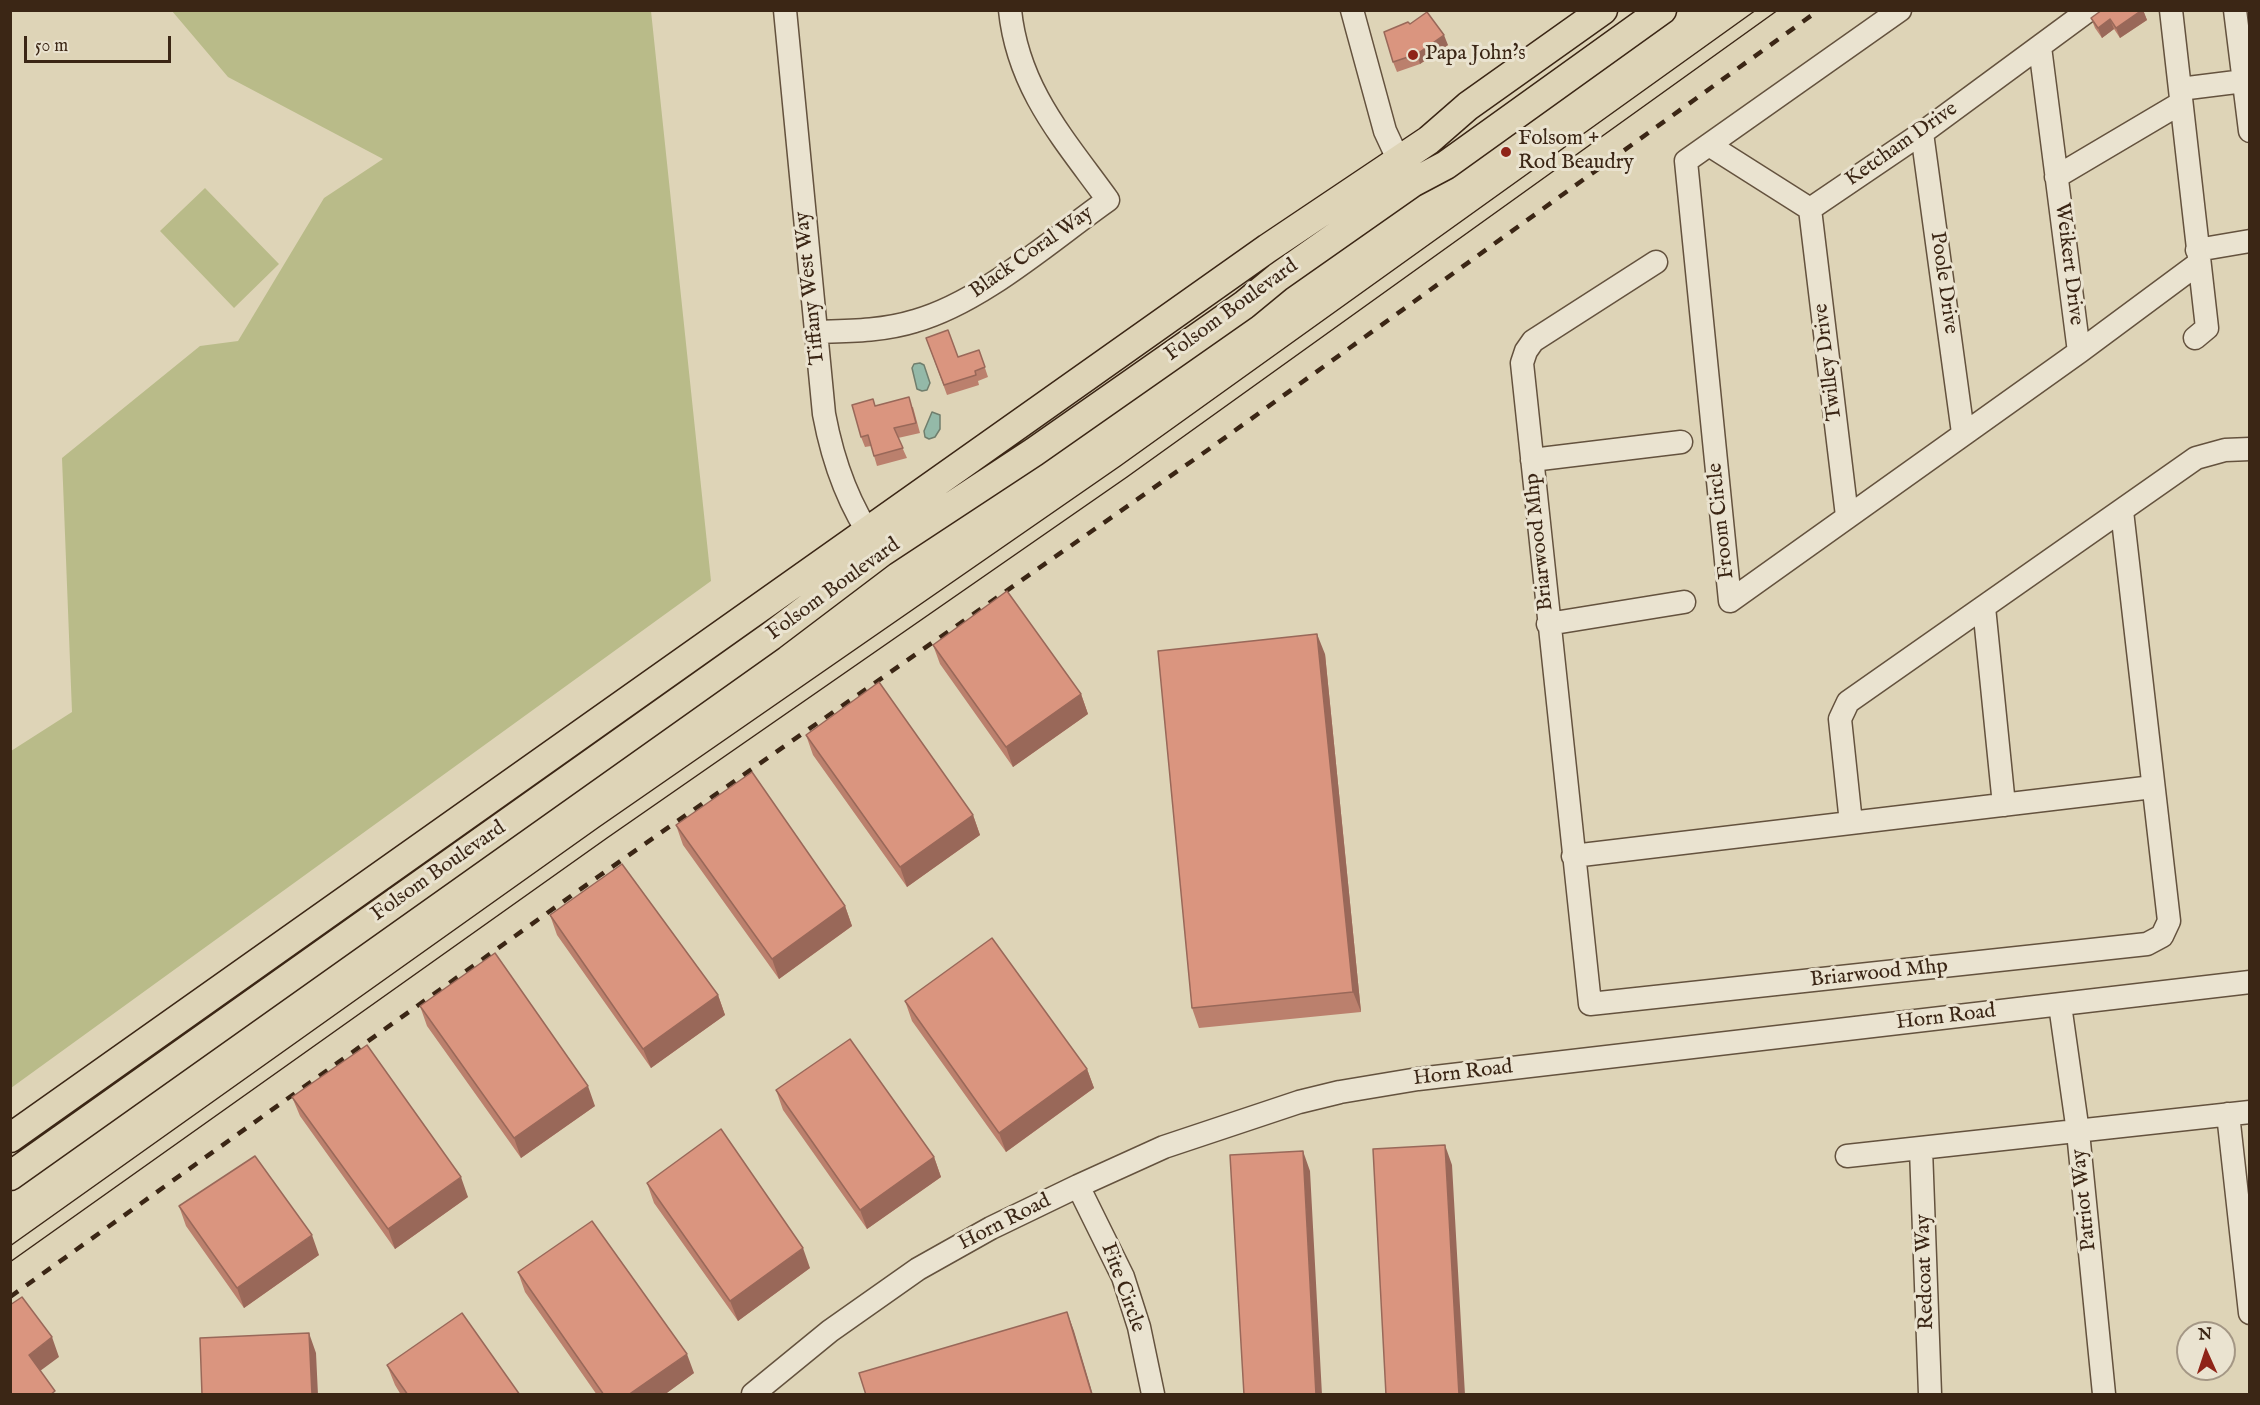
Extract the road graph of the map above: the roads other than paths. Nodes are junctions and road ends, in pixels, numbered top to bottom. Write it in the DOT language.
graph roads {
  1 [pos="785,10"];
  2 [pos="1010,10"];
  3 [pos="1352,10"];
  4 [pos="1603,10"];
  5 [pos="1662,10"];
  6 [pos="1900,10"];
  7 [pos="2089,10"];
  8 [pos="2171,10"];
  9 [pos="2235,10"];
  10 [pos="2040,47"];
  11 [pos="2244,81"];
  12 [pos="2180,96"];
  13 [pos="2250,131"];
  14 [pos="1922,133"];
  15 [pos="1709,145"];
  16 [pos="1404,172"];
  17 [pos="2056,177"];
  18 [pos="1810,209"];
  19 [pos="2250,241"];
  20 [pos="2198,257"];
  21 [pos="1656,262"];
  22 [pos="815,332"];
  23 [pos="2195,338"];
  24 [pos="2079,352"];
  25 [pos="1963,433"];
  26 [pos="1681,442"];
  27 [pos="2250,449"];
  28 [pos="1532,460"];
  29 [pos="2122,511"];
  30 [pos="1847,516"];
  31 [pos="875,542"];
  32 [pos="1684,602"];
  33 [pos="1984,607"];
  34 [pos="1548,624"];
  35 [pos="2153,787"];
  36 [pos="2004,805"];
  37 [pos="1851,823"];
  38 [pos="1573,856"];
  39 [pos="2250,982"];
  40 [pos="2060,1005"];
  41 [pos="82,1088"];
  42 [pos="2239,1113"];
  43 [pos="2078,1132"];
  44 [pos="10,1138"];
  45 [pos="1921,1149"];
  46 [pos="1847,1156"];
  47 [pos="10,1158"];
  48 [pos="10,1176"];
  49 [pos="1078,1186"];
  50 [pos="2250,1313"];
  51 [pos="2101,1355"];
  52 [pos="753,1395"];
  53 [pos="1153,1395"];
  54 [pos="1930,1395"];
  55 [pos="2090,1395"];
  56 [pos="2104,1395"];
  1 -- 22 [label="street, Tiffany West Way"];
  2 -- 22 [label="street, Black Coral Way"];
  3 -- 16 [label="street"];
  4 -- 16 [label="main road, Folsom Boulevard"];
  5 -- 16 [label="main road, Folsom Boulevard"];
  6 -- 15 [label="street, Froom Circle"];
  7 -- 10 [label="street, Ketcham Drive"];
  8 -- 12 [label="street"];
  9 -- 11 [label="street"];
  10 -- 14 [label="street, Ketcham Drive"];
  10 -- 17 [label="street, Weikert Drive"];
  11 -- 12 [label="street"];
  11 -- 13 [label="street"];
  12 -- 17 [label="street, Weikert Drive"];
  12 -- 20 [label="street"];
  14 -- 18 [label="street, Ketcham Drive"];
  14 -- 25 [label="street, Poole Drive"];
  15 -- 18 [label="street"];
  15 -- 30 [label="street, Froom Circle"];
  16 -- 31 [label="main road, Folsom Boulevard"];
  17 -- 24 [label="street, Weikert Drive"];
  18 -- 30 [label="street, Twilley Drive"];
  19 -- 20 [label="street"];
  20 -- 23 [label="street"];
  20 -- 24 [label="street, Froom Circle"];
  21 -- 28 [label="street, Briarwood Mhp"];
  22 -- 31 [label="street, Tiffany West Way"];
  24 -- 25 [label="street, Froom Circle"];
  25 -- 30 [label="street, Froom Circle"];
  26 -- 28 [label="street, Briarwood Mhp"];
  27 -- 29 [label="street"];
  28 -- 34 [label="street, Briarwood Mhp"];
  29 -- 33 [label="street"];
  29 -- 35 [label="street, Briarwood Mhp"];
  31 -- 41 [label="main road, Folsom Boulevard"];
  31 -- 48 [label="main road, Folsom Boulevard"];
  32 -- 34 [label="street, Briarwood Mhp"];
  33 -- 36 [label="street"];
  33 -- 37 [label="street"];
  34 -- 38 [label="street, Briarwood Mhp"];
  35 -- 36 [label="street"];
  35 -- 38 [label="street, Briarwood Mhp"];
  36 -- 37 [label="street"];
  37 -- 38 [label="street"];
  39 -- 40 [label="street, Horn Road"];
  40 -- 43 [label="street, Patriot Way"];
  40 -- 49 [label="street, Horn Road"];
  41 -- 44 [label="main road, Folsom Boulevard"];
  41 -- 47 [label="main road"];
  42 -- 43 [label="street"];
  42 -- 50 [label="street"];
  43 -- 45 [label="street"];
  43 -- 51 [label="street, Patriot Way"];
  45 -- 46 [label="street"];
  45 -- 54 [label="street, Redcoat Way"];
  49 -- 52 [label="street, Horn Road"];
  49 -- 53 [label="street, Fite Circle"];
  51 -- 55 [label="street"];
  51 -- 56 [label="street, Patriot Way"];
}
